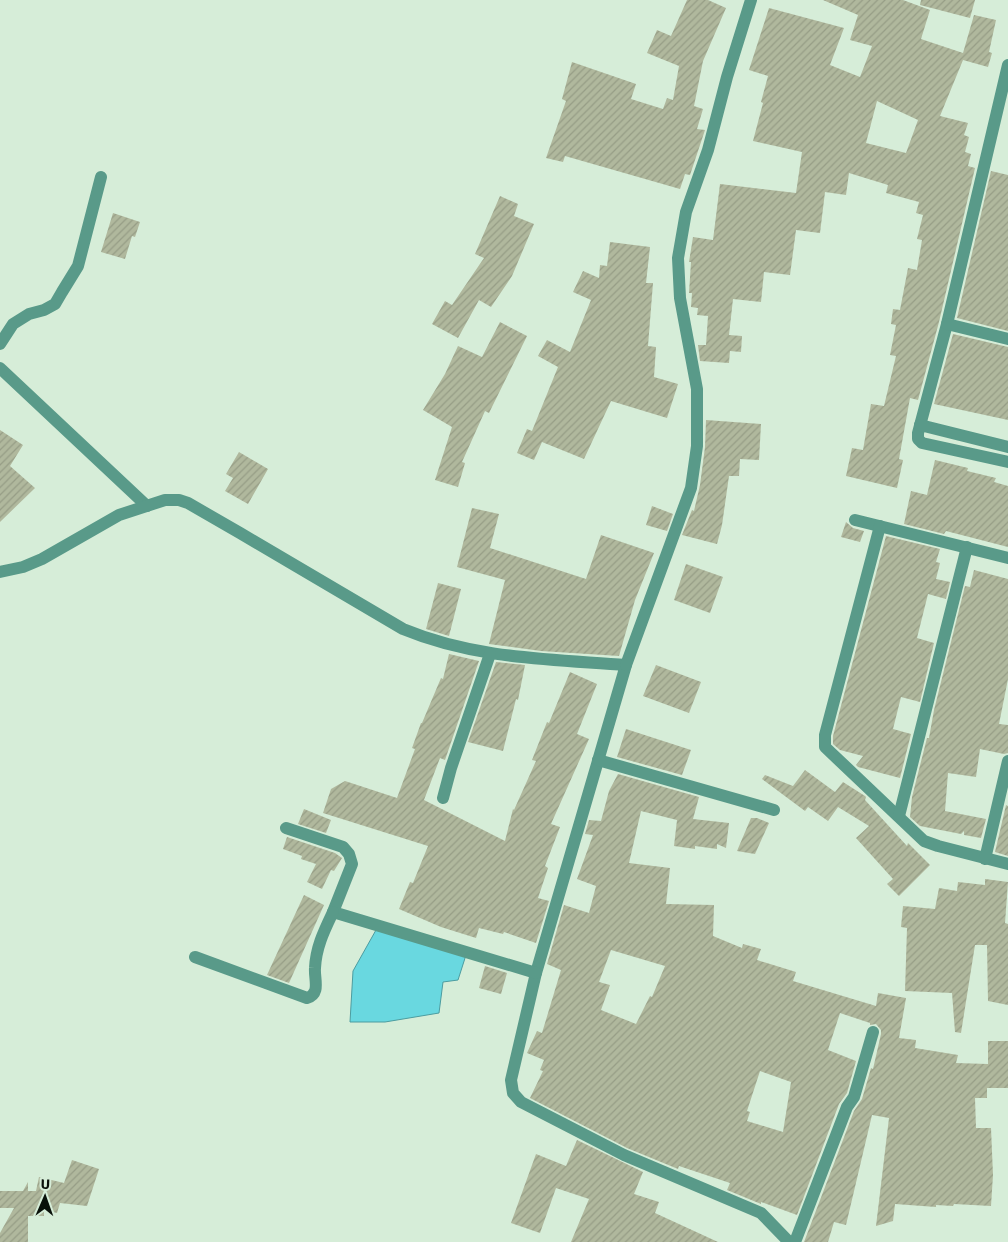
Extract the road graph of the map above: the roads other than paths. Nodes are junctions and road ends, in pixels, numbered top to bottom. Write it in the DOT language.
graph roads {
  1 [pos="751,0"];
  2 [pos="1008,65"];
  3 [pos="101,177"];
  4 [pos="947,324"];
  5 [pos="1008,340"];
  6 [pos="0,344"];
  7 [pos="0,368"];
  8 [pos="920,426"];
  9 [pos="1008,447"];
  10 [pos="1008,462"];
  11 [pos="147,506"];
  12 [pos="855,520"];
  13 [pos="880,526"];
  14 [pos="967,547"];
  15 [pos="1008,558"];
  16 [pos="0,572"];
  17 [pos="490,654"];
  18 [pos="626,665"];
  19 [pos="598,760"];
  20 [pos="1008,760"];
  21 [pos="443,798"];
  22 [pos="774,810"];
  23 [pos="898,816"];
  24 [pos="286,828"];
  25 [pos="985,859"];
  26 [pos="1008,864"];
  27 [pos="333,912"];
  28 [pos="194,957"];
  29 [pos="536,973"];
  30 [pos="874,1032"];
  31 [pos="789,1242"];
  32 [pos="795,1242"];
  1 -- 18 [label="street"];
  2 -- 4 [label="street"];
  3 -- 6 [label="street"];
  4 -- 5 [label="street"];
  4 -- 8 [label="street"];
  7 -- 11 [label="street"];
  8 -- 9 [label="street"];
  8 -- 10 [label="street"];
  11 -- 16 [label="street"];
  11 -- 17 [label="street"];
  12 -- 13 [label="street"];
  13 -- 14 [label="street"];
  13 -- 23 [label="street"];
  14 -- 15 [label="street"];
  14 -- 23 [label="street"];
  17 -- 18 [label="street"];
  17 -- 21 [label="street"];
  18 -- 19 [label="street"];
  19 -- 22 [label="street"];
  19 -- 29 [label="street"];
  20 -- 25 [label="street"];
  23 -- 25 [label="street"];
  24 -- 27 [label="street"];
  25 -- 26 [label="street"];
  27 -- 28 [label="street"];
  27 -- 29 [label="street"];
  29 -- 31 [label="street"];
  30 -- 32 [label="street"];
}
